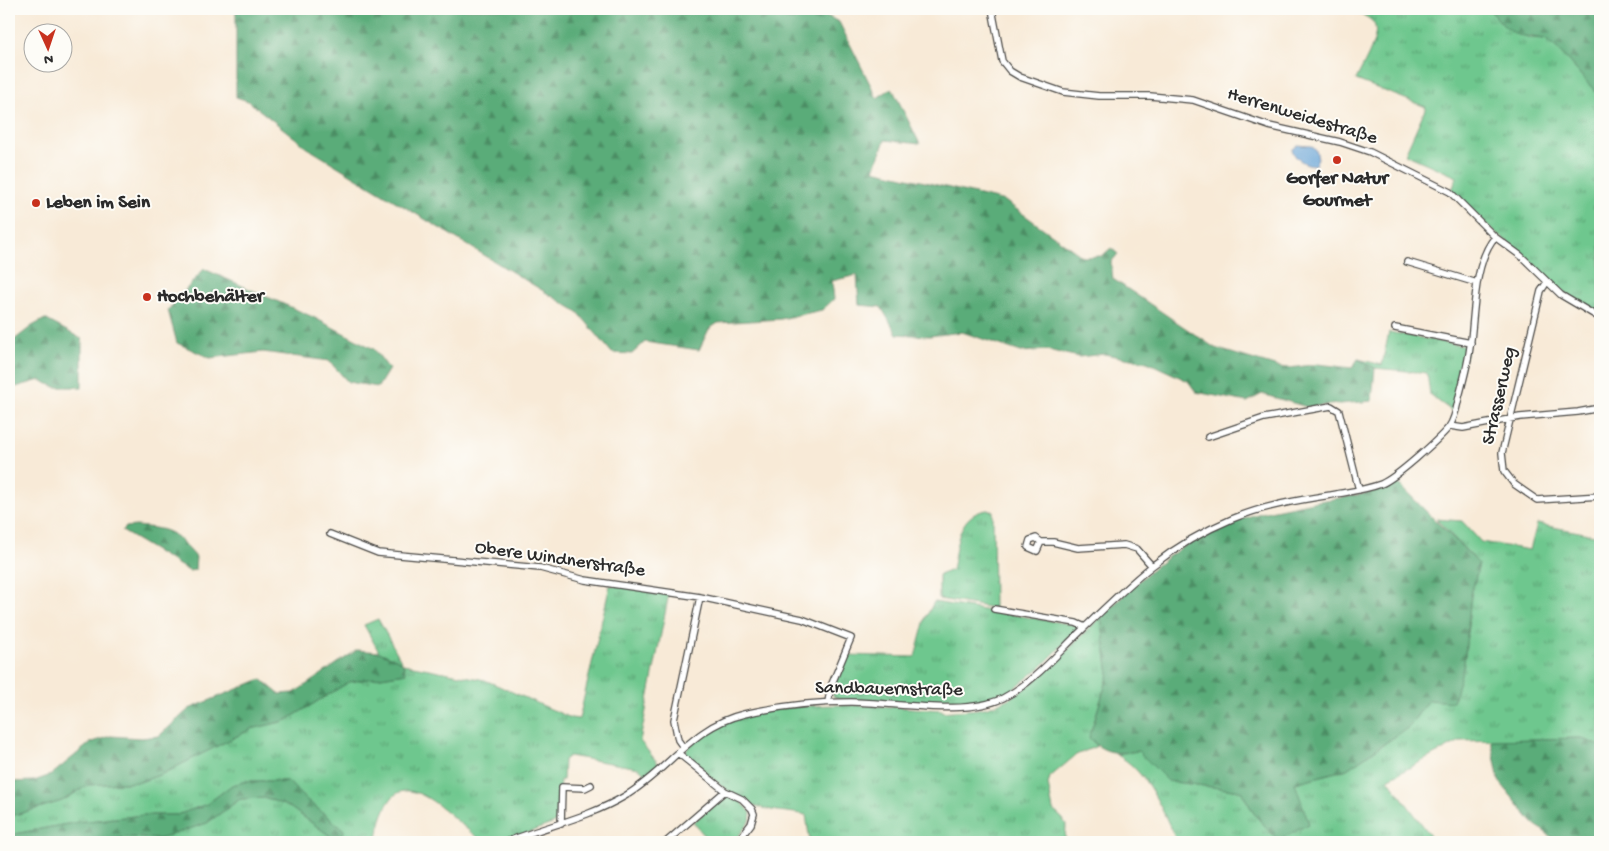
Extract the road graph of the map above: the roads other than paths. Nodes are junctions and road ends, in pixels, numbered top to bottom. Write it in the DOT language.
graph roads {
  1 [pos="992,9"];
  2 [pos="1494,237"];
  3 [pos="1407,262"];
  4 [pos="1547,282"];
  5 [pos="1478,283"];
  6 [pos="1600,318"];
  7 [pos="1395,328"];
  8 [pos="1471,343"];
  9 [pos="1600,408"];
  10 [pos="1509,419"];
  11 [pos="1450,426"];
  12 [pos="1208,437"];
  13 [pos="1359,490"];
  14 [pos="1600,496"];
  15 [pos="330,534"];
  16 [pos="1041,542"];
  17 [pos="1151,565"];
  18 [pos="700,596"];
  19 [pos="994,609"];
  20 [pos="1085,627"];
  21 [pos="828,702"];
  22 [pos="683,747"];
  23 [pos="678,753"];
  24 [pos="591,785"];
  25 [pos="725,791"];
  26 [pos="561,824"];
  27 [pos="506,842"];
  28 [pos="666,842"];
  29 [pos="737,842"];
  1 -- 2 [label="street, Herrenweidestraße"];
  2 -- 4 [label="street, Herrenweidestraße"];
  2 -- 5 [label="street"];
  3 -- 5 [label="street"];
  4 -- 6 [label="street, Herrenweidestraße"];
  4 -- 10 [label="street, Strasserweg"];
  5 -- 8 [label="street"];
  7 -- 8 [label="street"];
  8 -- 11 [label="street"];
  9 -- 10 [label="street"];
  10 -- 11 [label="street"];
  10 -- 14 [label="street, Strasserweg"];
  11 -- 13 [label="street, Sandbauernstraße"];
  12 -- 13 [label="street"];
  13 -- 17 [label="street, Sandbauernstraße"];
  15 -- 18 [label="street, Obere Windnerstraße"];
  16 -- 17 [label="street"];
  17 -- 20 [label="street, Sandbauernstraße"];
  18 -- 21 [label="street, Obere Windnerstraße"];
  18 -- 22 [label="street"];
  19 -- 20 [label="street"];
  20 -- 21 [label="street, Sandbauernstraße"];
  21 -- 22 [label="street, Sandbauernstraße"];
  22 -- 23 [label="street, Sandbauernstraße"];
  23 -- 25 [label="street"];
  23 -- 26 [label="street, Sandbauernstraße"];
  24 -- 26 [label="street"];
  25 -- 28 [label="street"];
  25 -- 29 [label="street"];
  26 -- 27 [label="street, Sandbauernstraße"];
}
